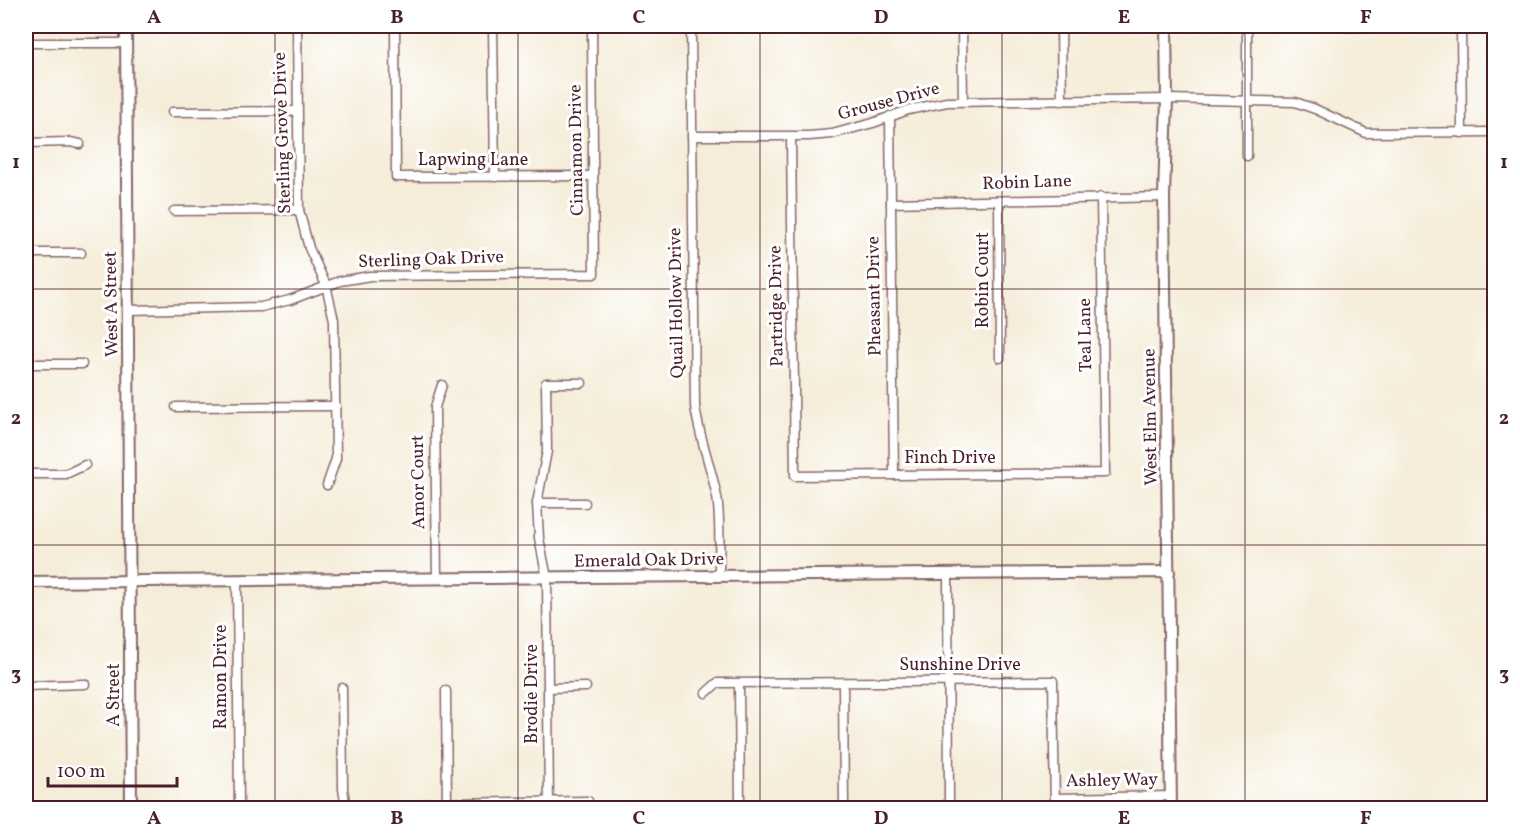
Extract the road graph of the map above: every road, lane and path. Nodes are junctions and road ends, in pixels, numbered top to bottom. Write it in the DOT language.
graph roads {
  1 [pos="126,26"];
  2 [pos="297,26"];
  3 [pos="395,26"];
  4 [pos="493,26"];
  5 [pos="592,26"];
  6 [pos="691,26"];
  7 [pos="798,26"];
  8 [pos="830,26"];
  9 [pos="962,26"];
  10 [pos="1061,26"];
  11 [pos="1166,26"];
  12 [pos="1247,26"];
  13 [pos="1451,26"];
  14 [pos="1461,26"];
  15 [pos="1347,27"];
  16 [pos="26,43"];
  17 [pos="126,43"];
  18 [pos="1167,99"];
  19 [pos="1062,101"];
  20 [pos="1248,101"];
  21 [pos="963,102"];
  22 [pos="297,111"];
  23 [pos="172,112"];
  24 [pos="890,116"];
  25 [pos="1494,132"];
  26 [pos="1462,133"];
  27 [pos="692,136"];
  28 [pos="791,136"];
  29 [pos="26,143"];
  30 [pos="80,144"];
  31 [pos="1247,156"];
  32 [pos="593,176"];
  33 [pos="495,177"];
  34 [pos="1101,197"];
  35 [pos="1164,197"];
  36 [pos="891,202"];
  37 [pos="999,202"];
  38 [pos="299,210"];
  39 [pos="174,211"];
  40 [pos="26,254"];
  41 [pos="81,254"];
  42 [pos="594,274"];
  43 [pos="326,285"];
  44 [pos="128,310"];
  45 [pos="1000,358"];
  46 [pos="26,364"];
  47 [pos="82,364"];
  48 [pos="582,383"];
  49 [pos="442,385"];
  50 [pos="336,406"];
  51 [pos="176,407"];
  52 [pos="85,465"];
  53 [pos="1105,473"];
  54 [pos="26,474"];
  55 [pos="894,475"];
  56 [pos="795,476"];
  57 [pos="327,485"];
  58 [pos="537,503"];
  59 [pos="585,503"];
  60 [pos="1169,572"];
  61 [pos="948,574"];
  62 [pos="719,577"];
  63 [pos="547,578"];
  64 [pos="437,579"];
  65 [pos="237,580"];
  66 [pos="130,581"];
  67 [pos="26,582"];
  68 [pos="843,682"];
  69 [pos="948,682"];
  70 [pos="739,683"];
  71 [pos="85,684"];
  72 [pos="26,686"];
  73 [pos="586,687"];
  74 [pos="342,688"];
  75 [pos="548,688"];
  76 [pos="446,691"];
  77 [pos="706,693"];
  78 [pos="1171,796"];
  79 [pos="1055,798"];
  80 [pos="588,801"];
  81 [pos="549,805"];
  82 [pos="447,806"];
  83 [pos="131,808"];
  84 [pos="239,808"];
  85 [pos="346,808"];
  86 [pos="408,808"];
  87 [pos="740,808"];
  88 [pos="844,808"];
  89 [pos="949,808"];
  90 [pos="1055,808"];
  91 [pos="1171,808"];
  1 -- 17 [label="street, West A Street"];
  2 -- 22 [label="street, Sterling Grove Drive"];
  3 -- 33 [label="street, Lapwing Lane"];
  4 -- 33 [label="street"];
  5 -- 32 [label="street, Cinnamon Drive"];
  6 -- 27 [label="street, Quail Hollow Drive"];
  7 -- 8 [label="street"];
  9 -- 21 [label="street"];
  10 -- 19 [label="street"];
  11 -- 18 [label="street, West Elm Avenue"];
  12 -- 20 [label="street"];
  13 -- 15 [label="street"];
  14 -- 26 [label="street"];
  16 -- 17 [label="street"];
  17 -- 44 [label="street, West A Street"];
  18 -- 19 [label="street, Grouse Drive"];
  18 -- 20 [label="street, Grouse Drive"];
  18 -- 35 [label="street, West Elm Avenue"];
  19 -- 21 [label="street, Grouse Drive"];
  20 -- 26 [label="street, Grouse Drive"];
  20 -- 31 [label="street"];
  21 -- 24 [label="street, Grouse Drive"];
  22 -- 23 [label="street"];
  22 -- 38 [label="street, Sterling Grove Drive"];
  24 -- 28 [label="street, Grouse Drive"];
  24 -- 36 [label="street, Pheasant Drive"];
  25 -- 26 [label="street, Grouse Drive"];
  27 -- 28 [label="street, Grouse Drive"];
  27 -- 62 [label="street, Quail Hollow Drive"];
  28 -- 56 [label="street, Partridge Drive"];
  29 -- 30 [label="street"];
  32 -- 33 [label="street, Lapwing Lane"];
  32 -- 42 [label="street, Cinnamon Drive"];
  34 -- 35 [label="street, Robin Lane"];
  34 -- 37 [label="street, Robin Lane"];
  34 -- 53 [label="street, Teal Lane"];
  35 -- 60 [label="street, West Elm Avenue"];
  36 -- 37 [label="street, Robin Lane"];
  36 -- 55 [label="street, Pheasant Drive"];
  37 -- 45 [label="street, Robin Court"];
  38 -- 39 [label="street"];
  38 -- 43 [label="street, Sterling Grove Drive"];
  40 -- 41 [label="street"];
  42 -- 43 [label="street, Sterling Oak Drive"];
  43 -- 44 [label="street, Sterling Oak Drive"];
  43 -- 50 [label="street, Sterling Grove Drive"];
  44 -- 66 [label="street, West A Street"];
  46 -- 47 [label="street"];
  48 -- 58 [label="street, Brodie Drive"];
  49 -- 64 [label="street, Amor Court"];
  50 -- 51 [label="street"];
  50 -- 57 [label="street, Sterling Grove Drive"];
  52 -- 54 [label="street"];
  53 -- 55 [label="street, Finch Drive"];
  55 -- 56 [label="street, Finch Drive"];
  58 -- 59 [label="street"];
  58 -- 63 [label="street, Brodie Drive"];
  60 -- 61 [label="street, Emerald Oak Drive"];
  60 -- 78 [label="street, West Elm Avenue"];
  61 -- 62 [label="street, Emerald Oak Drive"];
  61 -- 69 [label="street"];
  62 -- 63 [label="street, Emerald Oak Drive"];
  63 -- 64 [label="street, Emerald Oak Drive"];
  63 -- 75 [label="street, Brodie Drive"];
  64 -- 65 [label="street, Emerald Oak Drive"];
  65 -- 66 [label="street, Emerald Oak Drive"];
  65 -- 84 [label="street, Ramon Drive"];
  66 -- 67 [label="street, Emerald Oak Drive"];
  66 -- 83 [label="street, A Street"];
  68 -- 69 [label="street, Sunshine Drive"];
  68 -- 70 [label="street, Sunshine Drive"];
  68 -- 88 [label="street"];
  69 -- 79 [label="street, Sunshine Drive"];
  69 -- 89 [label="street"];
  70 -- 77 [label="street, Sunshine Drive"];
  70 -- 87 [label="street"];
  71 -- 72 [label="street"];
  73 -- 75 [label="street"];
  74 -- 85 [label="street"];
  75 -- 81 [label="street, Brodie Drive"];
  76 -- 82 [label="street"];
  78 -- 79 [label="street, Ashley Way"];
  78 -- 91 [label="street, West Elm Avenue"];
  79 -- 90 [label="street, Sunshine Drive"];
  80 -- 81 [label="street"];
  81 -- 82 [label="street"];
  82 -- 86 [label="street"];
}
